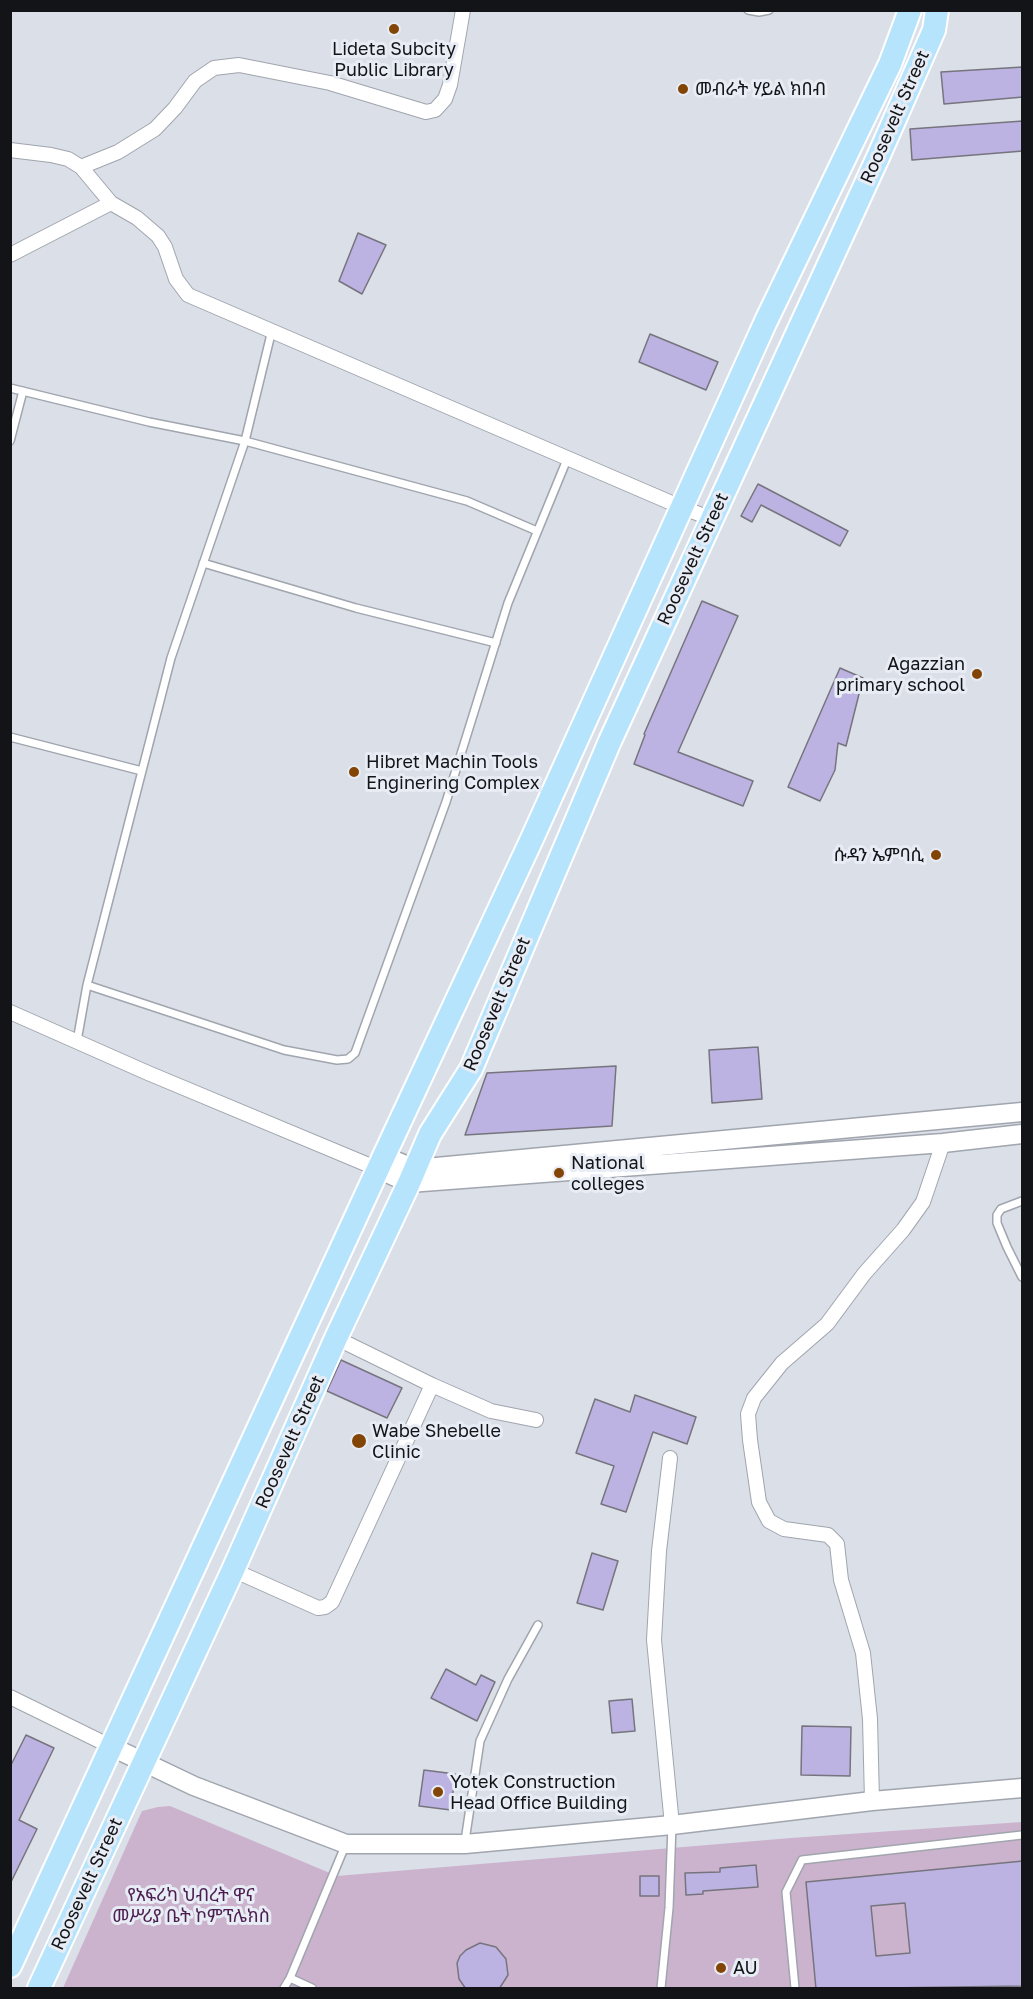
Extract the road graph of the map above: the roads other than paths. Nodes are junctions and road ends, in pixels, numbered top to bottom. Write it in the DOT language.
graph roads {
  1 [pos="463,10"];
  2 [pos="748,10"];
  3 [pos="769,10"];
  4 [pos="910,10"];
  5 [pos="938,10"];
  6 [pos="10,150"];
  7 [pos="81,167"];
  8 [pos="111,202"];
  9 [pos="10,255"];
  10 [pos="766,321"];
  11 [pos="272,330"];
  12 [pos="796,334"];
  13 [pos="10,388"];
  14 [pos="23,391"];
  15 [pos="10,441"];
  16 [pos="244,441"];
  17 [pos="568,458"];
  18 [pos="681,507"];
  19 [pos="712,519"];
  20 [pos="537,531"];
  21 [pos="203,563"];
  22 [pos="496,642"];
  23 [pos="10,737"];
  24 [pos="142,771"];
  25 [pos="87,985"];
  26 [pos="10,1012"];
  27 [pos="77,1042"];
  28 [pos="1023,1112"];
  29 [pos="1023,1134"];
  30 [pos="943,1143"];
  31 [pos="381,1163"];
  32 [pos="412,1176"];
  33 [pos="1023,1202"];
  34 [pos="1023,1277"];
  35 [pos="336,1338"];
  36 [pos="432,1385"];
  37 [pos="536,1420"];
  38 [pos="253,1441"];
  39 [pos="283,1456"];
  40 [pos="670,1458"];
  41 [pos="233,1570"];
  42 [pos="538,1625"];
  43 [pos="10,1697"];
  44 [pos="112,1747"];
  45 [pos="144,1762"];
  46 [pos="1023,1788"];
  47 [pos="872,1801"];
  48 [pos="672,1825"];
  49 [pos="1023,1835"];
  50 [pos="346,1844"];
  51 [pos="465,1844"];
  52 [pos="10,1966"];
  53 [pos="290,1978"];
  54 [pos="39,1989"];
  55 [pos="284,1989"];
  56 [pos="312,1989"];
  57 [pos="661,1989"];
  58 [pos="795,1989"];
  1 -- 7 [label="street"];
  2 -- 3 [label="lane"];
  4 -- 10 [label="main road, Roosevelt Street"];
  5 -- 12 [label="main road, Roosevelt Street"];
  6 -- 7 [label="street"];
  7 -- 8 [label="street"];
  8 -- 9 [label="street"];
  8 -- 11 [label="street"];
  10 -- 12 [label="main road"];
  10 -- 18 [label="main road, Roosevelt Street"];
  11 -- 16 [label="lane"];
  11 -- 17 [label="street"];
  12 -- 19 [label="main road, Roosevelt Street"];
  13 -- 14 [label="lane"];
  14 -- 15 [label="lane"];
  14 -- 16 [label="lane"];
  16 -- 20 [label="lane"];
  16 -- 21 [label="lane"];
  17 -- 18 [label="street"];
  17 -- 20 [label="lane"];
  18 -- 19 [label="street"];
  18 -- 31 [label="main road, Roosevelt Street"];
  19 -- 32 [label="main road, Roosevelt Street"];
  20 -- 22 [label="lane"];
  21 -- 22 [label="lane"];
  21 -- 24 [label="lane"];
  22 -- 25 [label="lane"];
  23 -- 24 [label="lane"];
  24 -- 25 [label="lane"];
  25 -- 27 [label="lane"];
  26 -- 27 [label="street"];
  27 -- 31 [label="street"];
  28 -- 32 [label="street"];
  29 -- 30 [label="street"];
  30 -- 32 [label="street"];
  30 -- 47 [label="street"];
  31 -- 32 [label="street"];
  31 -- 38 [label="main road, Roosevelt Street"];
  32 -- 35 [label="main road, Roosevelt Street"];
  33 -- 34 [label="lane"];
  35 -- 36 [label="street"];
  35 -- 39 [label="main road, Roosevelt Street"];
  36 -- 37 [label="street"];
  36 -- 41 [label="street"];
  38 -- 39 [label="main road"];
  38 -- 44 [label="main road, Roosevelt Street"];
  39 -- 41 [label="main road, Roosevelt Street"];
  40 -- 48 [label="street"];
  41 -- 45 [label="main road, Roosevelt Street"];
  42 -- 51 [label="lane"];
  43 -- 44 [label="street"];
  44 -- 45 [label="street"];
  44 -- 52 [label="main road, Roosevelt Street"];
  45 -- 50 [label="street"];
  45 -- 54 [label="main road, Roosevelt Street"];
  46 -- 47 [label="street"];
  47 -- 48 [label="street"];
  48 -- 51 [label="street"];
  48 -- 57 [label="lane"];
  49 -- 58 [label="lane"];
  50 -- 51 [label="street"];
  50 -- 53 [label="lane"];
  53 -- 55 [label="lane"];
  53 -- 56 [label="lane"];
}
